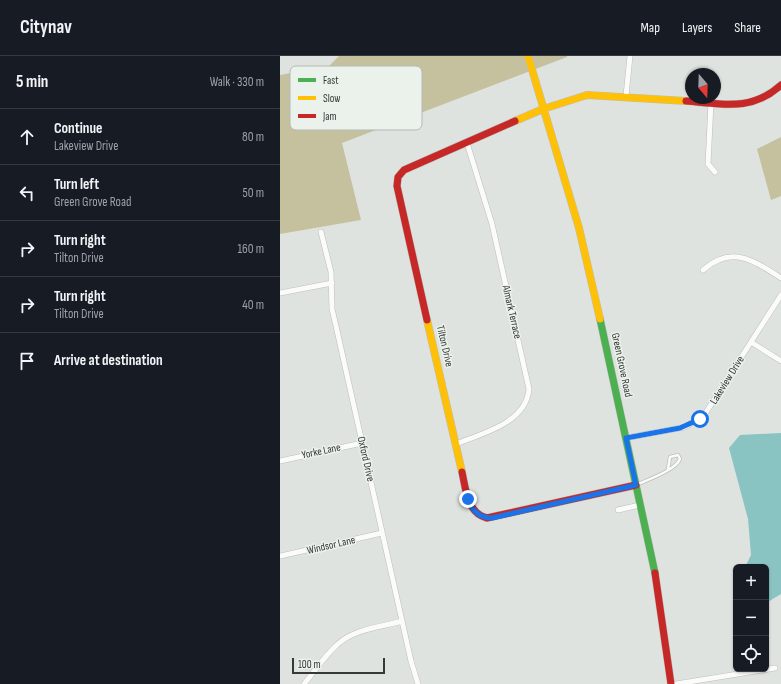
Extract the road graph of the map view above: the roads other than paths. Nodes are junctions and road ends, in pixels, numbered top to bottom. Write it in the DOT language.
graph roads {
  1 [pos="528,56"];
  2 [pos="630,56"];
  3 [pos="781,85"];
  4 [pos="626,96"];
  5 [pos="685,101"];
  6 [pos="711,104"];
  7 [pos="721,104"];
  8 [pos="543,109"];
  9 [pos="467,143"];
  10 [pos="715,172"];
  11 [pos="321,232"];
  12 [pos="703,270"];
  13 [pos="781,278"];
  14 [pos="332,283"];
  15 [pos="280,293"];
  16 [pos="781,295"];
  17 [pos="751,342"];
  18 [pos="781,361"];
  19 [pos="626,438"];
  20 [pos="362,443"];
  21 [pos="456,444"];
  22 [pos="280,461"];
  23 [pos="668,470"];
  24 [pos="636,485"];
  25 [pos="640,505"];
  26 [pos="618,510"];
  27 [pos="382,533"];
  28 [pos="280,556"];
  29 [pos="402,621"];
  30 [pos="775,668"];
  31 [pos="304,684"];
  32 [pos="418,684"];
  33 [pos="670,684"];
  34 [pos="676,684"];
  1 -- 8 [label="street, Green Grove Road"];
  2 -- 4 [label="street"];
  3 -- 7 [label="street, Tilton Drive"];
  4 -- 5 [label="street, Tilton Drive"];
  4 -- 8 [label="street, Tilton Drive"];
  6 -- 10 [label="street"];
  8 -- 9 [label="street, Tilton Drive"];
  8 -- 19 [label="street, Green Grove Road"];
  9 -- 21 [label="street, Almark Terrace"];
  9 -- 21 [label="street, Tilton Drive"];
  11 -- 14 [label="street, Oxford Drive"];
  12 -- 13 [label="street"];
  14 -- 15 [label="street"];
  14 -- 20 [label="street, Oxford Drive"];
  16 -- 17 [label="street, Lakeview Drive"];
  17 -- 18 [label="street"];
  17 -- 19 [label="street, Lakeview Drive"];
  19 -- 24 [label="street, Green Grove Road"];
  20 -- 22 [label="street, Yorke Lane"];
  20 -- 27 [label="street, Oxford Drive"];
  21 -- 24 [label="street, Tilton Drive"];
  23 -- 23 [label="lane"];
  23 -- 24 [label="lane"];
  24 -- 25 [label="street, Green Grove Road"];
  25 -- 26 [label="street"];
  25 -- 33 [label="street, Green Grove Road"];
  27 -- 28 [label="street, Windsor Lane"];
  27 -- 29 [label="street, Oxford Drive"];
  29 -- 31 [label="street"];
  29 -- 32 [label="street, Oxford Drive"];
  30 -- 34 [label="street"];
}
